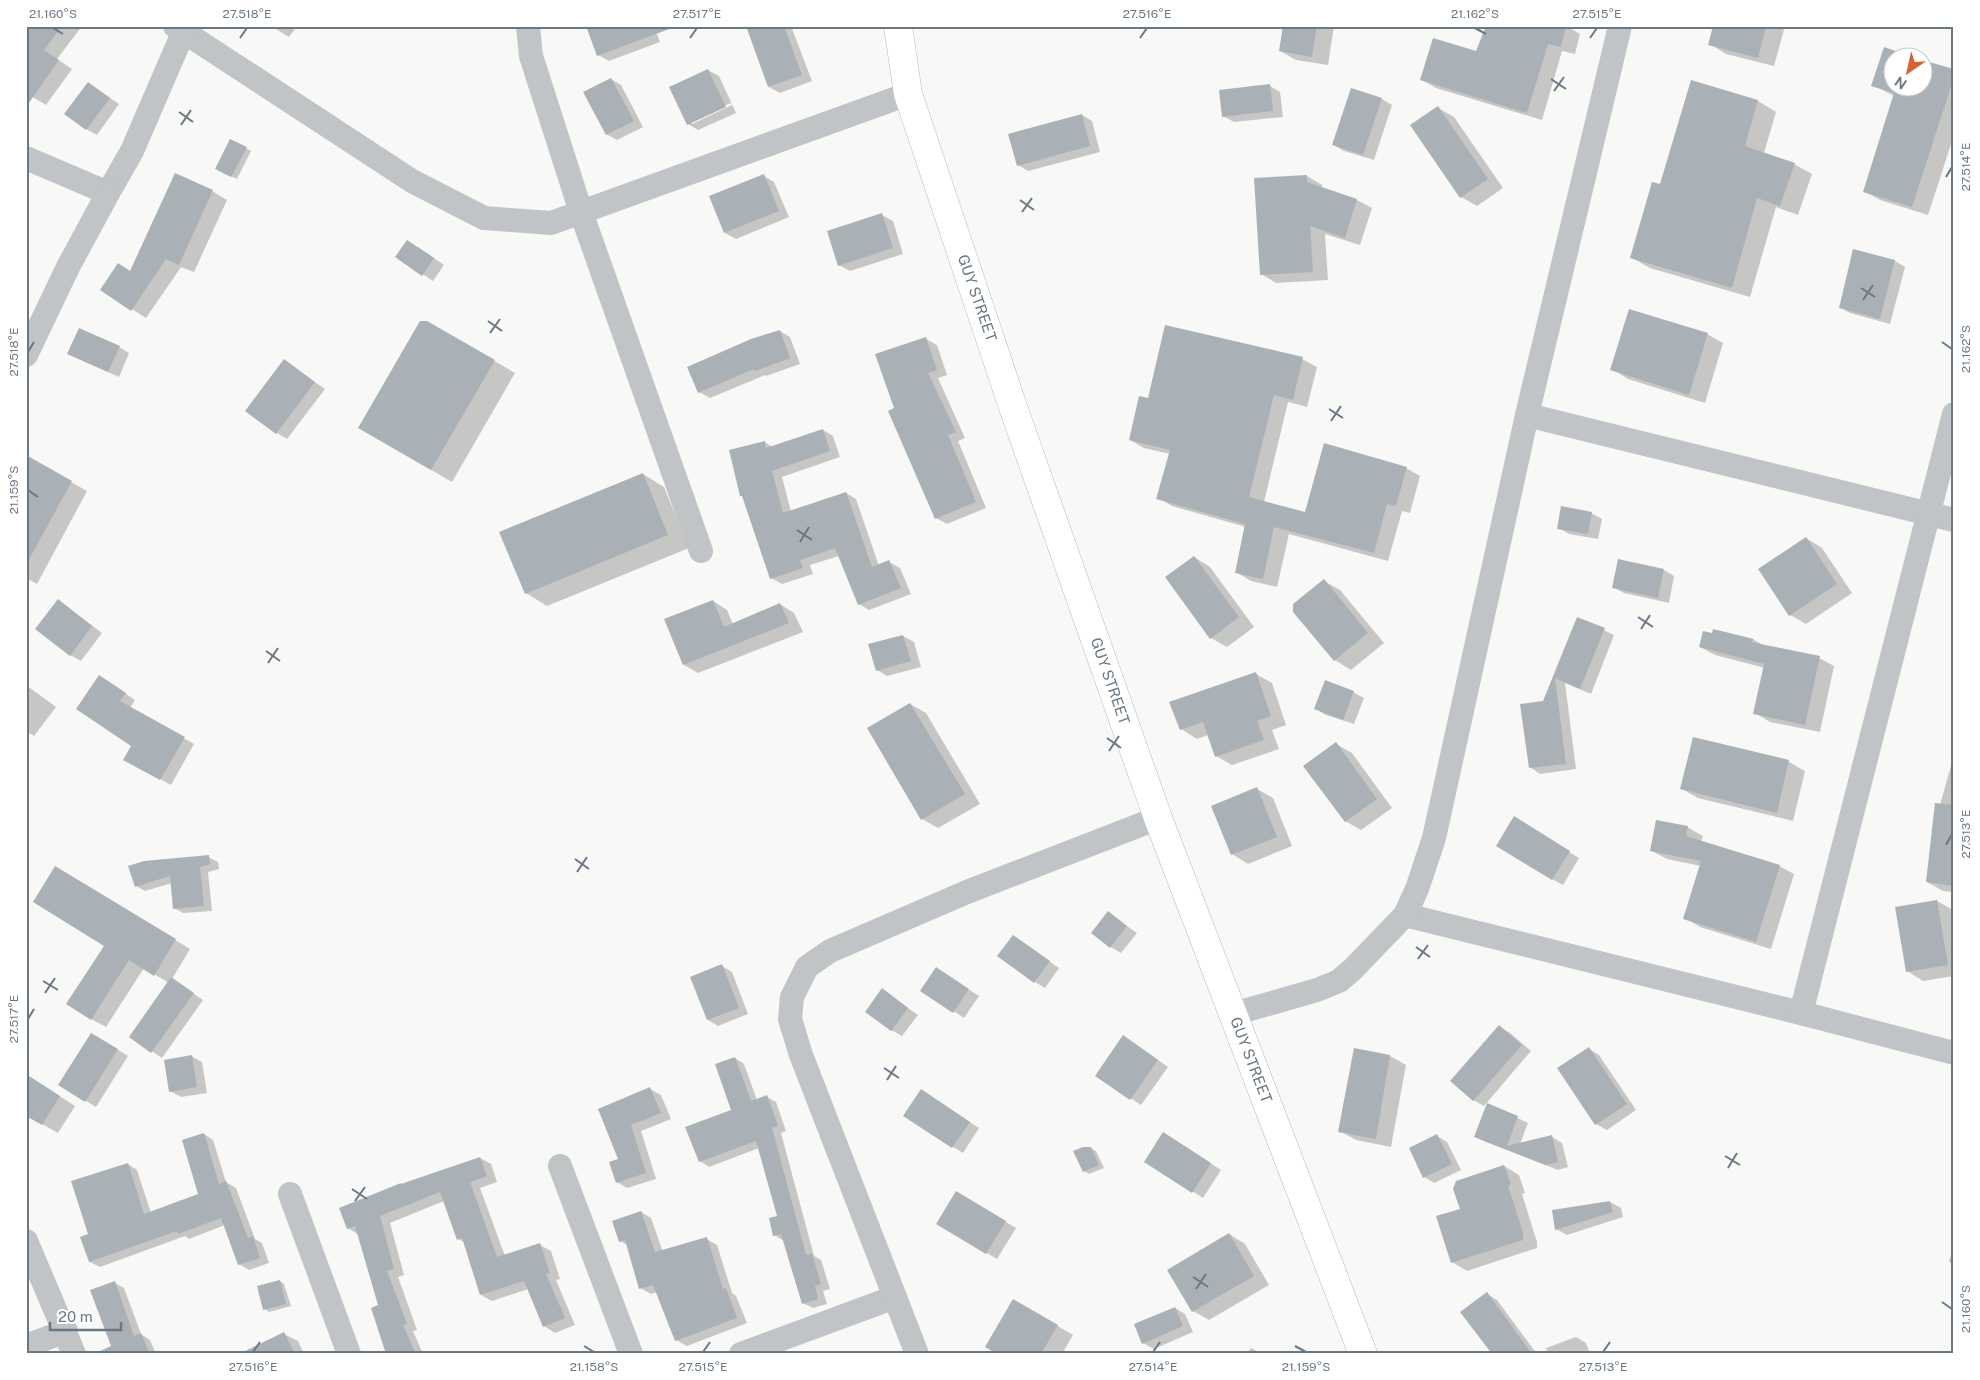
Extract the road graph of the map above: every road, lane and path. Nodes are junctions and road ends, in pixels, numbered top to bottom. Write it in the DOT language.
graph roads {
  1 [pos="528,26"];
  2 [pos="898,26"];
  3 [pos="1620,26"];
  4 [pos="181,28"];
  5 [pos="908,94"];
  6 [pos="26,158"];
  7 [pos="108,193"];
  8 [pos="581,212"];
  9 [pos="26,355"];
  10 [pos="1954,414"];
  11 [pos="1527,415"];
  12 [pos="1929,514"];
  13 [pos="1954,520"];
  14 [pos="701,551"];
  15 [pos="1158,818"];
  16 [pos="1405,916"];
  17 [pos="1801,1013"];
  18 [pos="1233,1014"];
  19 [pos="1954,1053"];
  20 [pos="560,1166"];
  21 [pos="290,1194"];
  22 [pos="26,1241"];
  23 [pos="895,1297"];
  24 [pos="66,1331"];
  25 [pos="26,1346"];
  26 [pos="74,1354"];
  27 [pos="349,1354"];
  28 [pos="631,1354"];
  29 [pos="741,1354"];
  30 [pos="916,1354"];
  31 [pos="1363,1354"];
  1 -- 8 [label="street"];
  2 -- 5 [label="street, GUY STREET"];
  3 -- 11 [label="street"];
  4 -- 7 [label="street"];
  4 -- 8 [label="street"];
  5 -- 8 [label="street"];
  5 -- 15 [label="street, GUY STREET"];
  6 -- 7 [label="street"];
  7 -- 9 [label="street"];
  8 -- 14 [label="street"];
  10 -- 12 [label="street"];
  11 -- 12 [label="street"];
  11 -- 16 [label="street"];
  12 -- 13 [label="street"];
  12 -- 17 [label="street"];
  15 -- 18 [label="street, GUY STREET"];
  15 -- 23 [label="street"];
  16 -- 17 [label="street"];
  16 -- 18 [label="street"];
  17 -- 19 [label="street"];
  18 -- 31 [label="street, GUY STREET"];
  20 -- 28 [label="street"];
  21 -- 27 [label="street"];
  22 -- 24 [label="street"];
  23 -- 29 [label="street"];
  23 -- 30 [label="street"];
  24 -- 25 [label="street"];
  24 -- 26 [label="street"];
}
